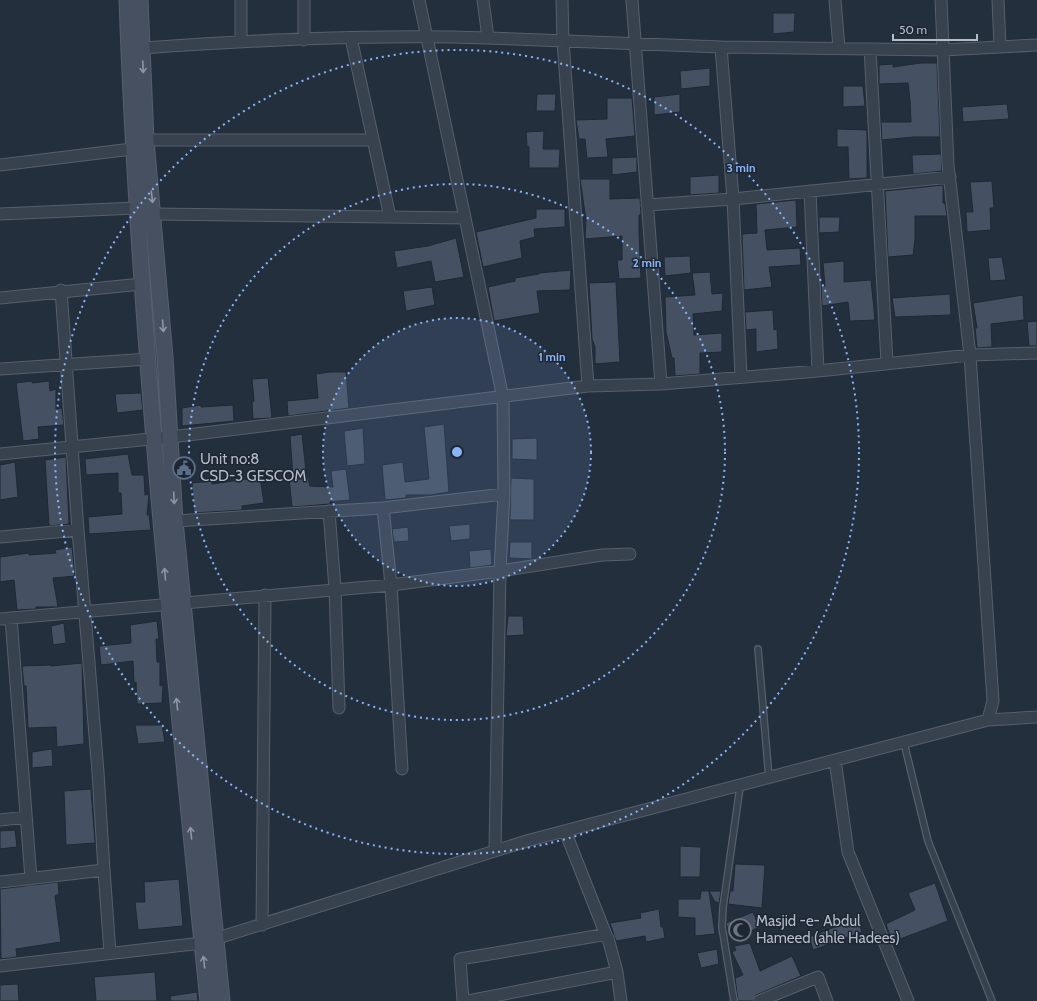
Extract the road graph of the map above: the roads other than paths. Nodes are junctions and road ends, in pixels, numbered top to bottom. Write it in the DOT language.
graph roads {
  1 [pos="127,0"];
  2 [pos="140,0"];
  3 [pos="241,0"];
  4 [pos="304,0"];
  5 [pos="419,0"];
  6 [pos="483,0"];
  7 [pos="562,0"];
  8 [pos="632,0"];
  9 [pos="835,0"];
  10 [pos="941,0"];
  11 [pos="998,0"];
  12 [pos="427,36"];
  13 [pos="351,38"];
  14 [pos="488,38"];
  15 [pos="304,40"];
  16 [pos="241,41"];
  17 [pos="563,41"];
  18 [pos="636,43"];
  19 [pos="1037,45"];
  20 [pos="721,47"];
  21 [pos="1000,47"];
  22 [pos="142,48"];
  23 [pos="839,48"];
  24 [pos="870,49"];
  25 [pos="943,50"];
  26 [pos="373,140"];
  27 [pos="137,143"];
  28 [pos="0,165"];
  29 [pos="950,177"];
  30 [pos="878,184"];
  31 [pos="810,191"];
  32 [pos="733,199"];
  33 [pos="647,205"];
  34 [pos="136,208"];
  35 [pos="0,214"];
  36 [pos="154,214"];
  37 [pos="390,217"];
  38 [pos="465,218"];
  39 [pos="142,284"];
  40 [pos="61,290"];
  41 [pos="0,298"];
  42 [pos="1037,353"];
  43 [pos="970,355"];
  44 [pos="149,359"];
  45 [pos="887,363"];
  46 [pos="68,366"];
  47 [pos="0,369"];
  48 [pos="818,371"];
  49 [pos="741,376"];
  50 [pos="661,384"];
  51 [pos="588,386"];
  52 [pos="503,398"];
  53 [pos="171,437"];
  54 [pos="154,439"];
  55 [pos="72,448"];
  56 [pos="0,454"];
  57 [pos="504,494"];
  58 [pos="383,508"];
  59 [pos="329,511"];
  60 [pos="175,521"];
  61 [pos="78,530"];
  62 [pos="0,537"];
  63 [pos="630,554"];
  64 [pos="500,571"];
  65 [pos="391,585"];
  66 [pos="335,589"];
  67 [pos="264,595"];
  68 [pos="182,602"];
  69 [pos="167,603"];
  70 [pos="85,612"];
  71 [pos="6,619"];
  72 [pos="758,649"];
  73 [pos="339,708"];
  74 [pos="1037,717"];
  75 [pos="988,720"];
  76 [pos="904,743"];
  77 [pos="835,760"];
  78 [pos="402,769"];
  79 [pos="769,778"];
  80 [pos="740,787"];
  81 [pos="26,817"];
  82 [pos="0,820"];
  83 [pos="565,831"];
  84 [pos="495,851"];
  85 [pos="104,870"];
  86 [pos="30,879"];
  87 [pos="0,882"];
  88 [pos="262,925"];
  89 [pos="606,935"];
  90 [pos="209,941"];
  91 [pos="110,953"];
  92 [pos="0,966"];
  93 [pos="617,972"];
  94 [pos="208,1001"];
  95 [pos="222,1001"];
  96 [pos="463,1001"];
  97 [pos="468,1001"];
  98 [pos="621,1001"];
  99 [pos="734,1001"];
  100 [pos="759,1001"];
  101 [pos="827,1001"];
  102 [pos="908,1001"];
  103 [pos="992,1001"];
  1 -- 27 [label="street"];
  2 -- 22 [label="street"];
  3 -- 16 [label="street"];
  4 -- 15 [label="street"];
  5 -- 12 [label="street"];
  6 -- 14 [label="street"];
  7 -- 17 [label="street"];
  8 -- 18 [label="street"];
  9 -- 23 [label="street"];
  10 -- 25 [label="street"];
  11 -- 21 [label="street"];
  12 -- 13 [label="street"];
  12 -- 14 [label="street"];
  12 -- 38 [label="street"];
  13 -- 15 [label="street"];
  13 -- 26 [label="street"];
  14 -- 17 [label="street"];
  15 -- 16 [label="street"];
  16 -- 22 [label="street"];
  17 -- 18 [label="street"];
  17 -- 51 [label="street"];
  18 -- 20 [label="street"];
  18 -- 33 [label="street"];
  19 -- 21 [label="street"];
  20 -- 23 [label="street"];
  20 -- 32 [label="street"];
  21 -- 25 [label="street"];
  22 -- 27 [label="street, one-way"];
  23 -- 24 [label="street"];
  24 -- 25 [label="street"];
  24 -- 30 [label="street"];
  25 -- 29 [label="street"];
  26 -- 27 [label="street"];
  26 -- 37 [label="street"];
  27 -- 28 [label="street"];
  27 -- 34 [label="street"];
  27 -- 36 [label="street, one-way"];
  29 -- 30 [label="street"];
  29 -- 43 [label="street"];
  30 -- 31 [label="street"];
  30 -- 45 [label="street"];
  31 -- 32 [label="street"];
  31 -- 48 [label="street"];
  32 -- 33 [label="street"];
  32 -- 49 [label="street"];
  33 -- 50 [label="street"];
  34 -- 35 [label="street"];
  34 -- 39 [label="street"];
  36 -- 37 [label="street"];
  36 -- 53 [label="street, one-way"];
  37 -- 38 [label="street"];
  38 -- 52 [label="street"];
  39 -- 40 [label="street"];
  39 -- 44 [label="street"];
  40 -- 41 [label="street"];
  40 -- 46 [label="street"];
  42 -- 43 [label="street"];
  43 -- 45 [label="street"];
  43 -- 75 [label="street"];
  44 -- 46 [label="street"];
  44 -- 54 [label="street"];
  45 -- 48 [label="street"];
  46 -- 47 [label="street"];
  46 -- 55 [label="street"];
  48 -- 49 [label="street"];
  49 -- 50 [label="street"];
  50 -- 51 [label="street"];
  51 -- 52 [label="street"];
  52 -- 53 [label="street"];
  52 -- 57 [label="street"];
  53 -- 54 [label="street"];
  53 -- 60 [label="street, one-way"];
  54 -- 55 [label="street"];
  69 -- 54 [label="street, one-way"];
  55 -- 56 [label="street"];
  55 -- 61 [label="street"];
  57 -- 58 [label="street"];
  57 -- 64 [label="street"];
  58 -- 59 [label="street"];
  58 -- 65 [label="street"];
  59 -- 60 [label="street"];
  59 -- 66 [label="street"];
  60 -- 68 [label="street"];
  61 -- 62 [label="street"];
  61 -- 70 [label="street"];
  63 -- 64 [label="street"];
  64 -- 65 [label="street"];
  64 -- 84 [label="street"];
  65 -- 66 [label="street"];
  65 -- 78 [label="street"];
  66 -- 67 [label="street"];
  66 -- 73 [label="street"];
  67 -- 68 [label="street"];
  67 -- 88 [label="street"];
  68 -- 69 [label="street"];
  68 -- 90 [label="street"];
  69 -- 70 [label="street"];
  90 -- 69 [label="street, one-way"];
  70 -- 71 [label="street"];
  70 -- 85 [label="street"];
  71 -- 81 [label="street"];
  72 -- 79 [label="lane"];
  74 -- 75 [label="street"];
  75 -- 76 [label="street"];
  76 -- 77 [label="street"];
  76 -- 103 [label="lane"];
  77 -- 79 [label="street"];
  77 -- 102 [label="street"];
  79 -- 80 [label="street"];
  80 -- 83 [label="street"];
  80 -- 99 [label="lane"];
  81 -- 82 [label="street"];
  81 -- 86 [label="street"];
  83 -- 84 [label="street"];
  83 -- 89 [label="street"];
  84 -- 88 [label="street"];
  85 -- 86 [label="street"];
  85 -- 91 [label="street"];
  86 -- 87 [label="street"];
  88 -- 90 [label="street"];
  89 -- 93 [label="street"];
  89 -- 96 [label="street"];
  90 -- 91 [label="street"];
  94 -- 90 [label="street, one-way"];
  90 -- 95 [label="street"];
  91 -- 92 [label="street"];
  93 -- 97 [label="street"];
  93 -- 98 [label="street"];
  100 -- 101 [label="street"];
}
